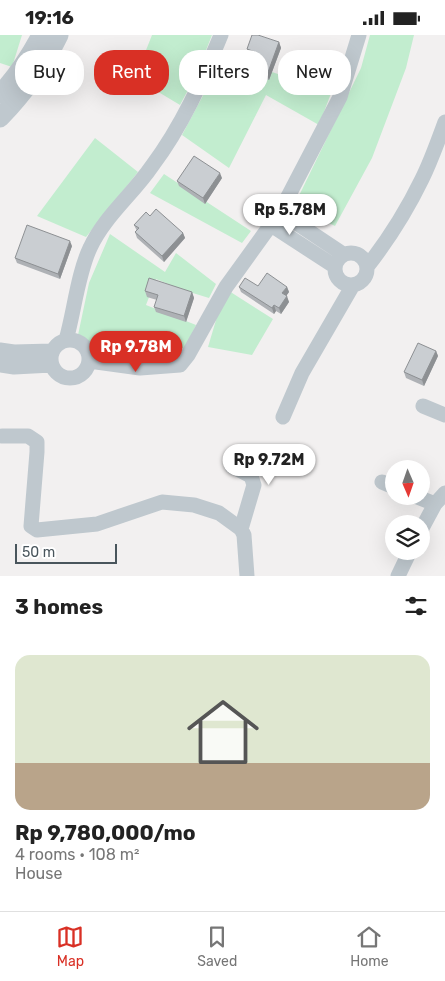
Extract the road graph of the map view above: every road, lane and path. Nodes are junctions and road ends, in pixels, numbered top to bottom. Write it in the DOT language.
graph roads {
  1 [pos="40,35"];
  2 [pos="59,35"];
  3 [pos="221,35"];
  4 [pos="359,35"];
  5 [pos="0,94"];
  6 [pos="0,118"];
  7 [pos="445,122"];
  8 [pos="280,212"];
  9 [pos="271,225"];
  10 [pos="339,260"];
  11 [pos="367,267"];
  12 [pos="353,285"];
  13 [pos="66,340"];
  14 [pos="0,351"];
  15 [pos="88,355"];
  16 [pos="52,358"];
  17 [pos="0,365"];
  18 [pos="423,406"];
  19 [pos="445,415"];
  20 [pos="283,417"];
  21 [pos="2,436"];
  22 [pos="232,466"];
  23 [pos="440,499"];
  24 [pos="430,515"];
  25 [pos="241,529"];
  26 [pos="406,560"];
  27 [pos="247,576"];
  28 [pos="398,576"];
  1 -- 5 [label="street"];
  2 -- 6 [label="street"];
  3 -- 13 [label="street"];
  4 -- 8 [label="street"];
  7 -- 11 [label="street"];
  8 -- 9 [label="street"];
  8 -- 10 [label="street"];
  9 -- 10 [label="street"];
  9 -- 15 [label="street"];
  10 -- 11 [label="street"];
  10 -- 12 [label="street"];
  11 -- 12 [label="street"];
  12 -- 20 [label="street"];
  13 -- 15 [label="street"];
  13 -- 16 [label="street"];
  14 -- 16 [label="street"];
  15 -- 16 [label="street"];
  16 -- 17 [label="street"];
  18 -- 19 [label="street"];
  21 -- 25 [label="street"];
  22 -- 25 [label="street"];
  23 -- 24 [label="street"];
  25 -- 27 [label="street"];
  26 -- 28 [label="street"];
}
